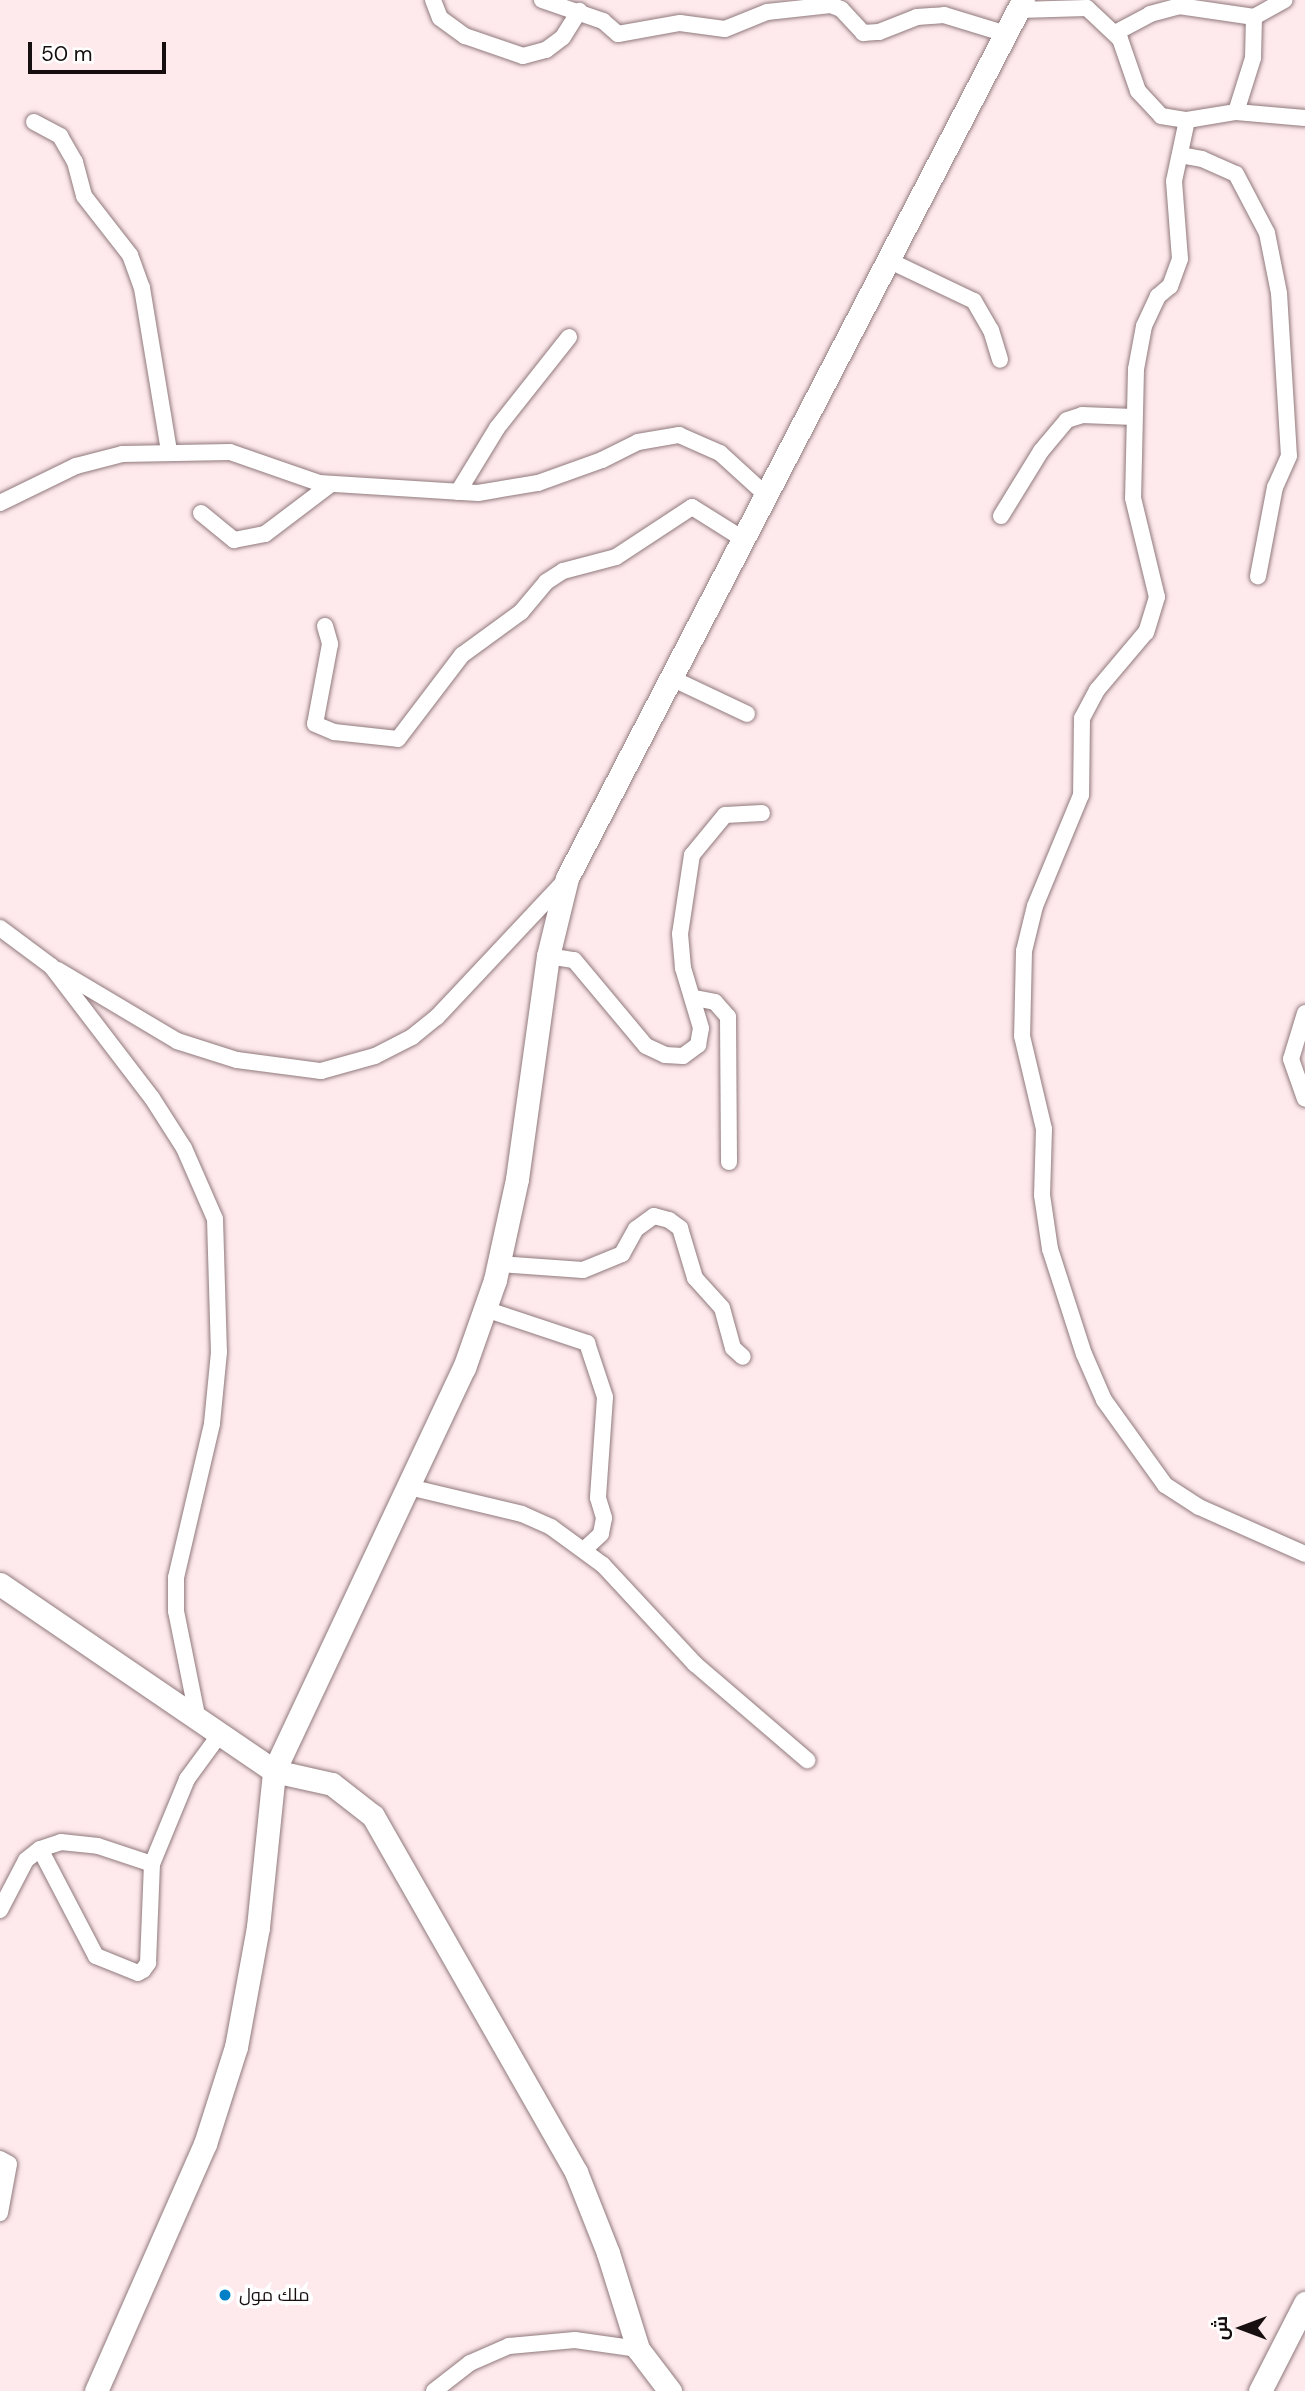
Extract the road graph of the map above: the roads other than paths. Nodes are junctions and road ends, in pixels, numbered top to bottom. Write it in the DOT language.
graph roads {
  1 [pos="433,0"];
  2 [pos="542,0"];
  3 [pos="1285,0"];
  4 [pos="1021,5"];
  5 [pos="579,11"];
  6 [pos="1254,17"];
  7 [pos="1115,33"];
  8 [pos="1006,34"];
  9 [pos="1236,112"];
  10 [pos="1305,118"];
  11 [pos="1187,120"];
  12 [pos="34,122"];
  13 [pos="1180,155"];
  14 [pos="888,260"];
  15 [pos="569,337"];
  16 [pos="1000,360"];
  17 [pos="1134,417"];
  18 [pos="169,451"];
  19 [pos="331,484"];
  20 [pos="458,492"];
  21 [pos="765,494"];
  22 [pos="0,503"];
  23 [pos="201,513"];
  24 [pos="1001,516"];
  25 [pos="744,539"];
  26 [pos="1258,576"];
  27 [pos="326,626"];
  28 [pos="671,678"];
  29 [pos="747,714"];
  30 [pos="762,813"];
  31 [pos="567,878"];
  32 [pos="0,928"];
  33 [pos="548,956"];
  34 [pos="51,966"];
  35 [pos="695,998"];
  36 [pos="1305,1013"];
  37 [pos="1305,1099"];
  38 [pos="729,1162"];
  39 [pos="499,1264"];
  40 [pos="485,1309"];
  41 [pos="743,1357"];
  42 [pos="409,1487"];
  43 [pos="584,1550"];
  44 [pos="1305,1554"];
  45 [pos="0,1584"];
  46 [pos="198,1720"];
  47 [pos="220,1734"];
  48 [pos="807,1760"];
  49 [pos="274,1771"];
  50 [pos="40,1849"];
  51 [pos="152,1864"];
  52 [pos="0,1910"];
  53 [pos="0,2159"];
  54 [pos="0,2213"];
  55 [pos="1305,2303"];
  56 [pos="638,2349"];
  57 [pos="96,2391"];
  58 [pos="433,2391"];
  59 [pos="670,2391"];
  60 [pos="1260,2391"];
  1 -- 5 [label="street"];
  2 -- 5 [label="street"];
  3 -- 6 [label="street"];
  4 -- 7 [label="street"];
  4 -- 8 [label="main road"];
  5 -- 8 [label="street"];
  6 -- 7 [label="street"];
  6 -- 9 [label="street"];
  7 -- 11 [label="street"];
  8 -- 14 [label="main road"];
  9 -- 10 [label="street"];
  9 -- 11 [label="street"];
  11 -- 13 [label="street"];
  12 -- 18 [label="street"];
  13 -- 17 [label="street"];
  13 -- 26 [label="street"];
  14 -- 16 [label="street"];
  14 -- 21 [label="main road"];
  15 -- 20 [label="street"];
  17 -- 24 [label="street"];
  17 -- 44 [label="street"];
  18 -- 19 [label="street"];
  18 -- 22 [label="street"];
  19 -- 20 [label="street"];
  19 -- 23 [label="street"];
  20 -- 21 [label="street"];
  21 -- 25 [label="main road"];
  25 -- 27 [label="street"];
  25 -- 28 [label="main road"];
  28 -- 29 [label="street"];
  28 -- 31 [label="main road"];
  30 -- 35 [label="street"];
  31 -- 33 [label="main road"];
  31 -- 34 [label="street"];
  32 -- 34 [label="street"];
  33 -- 35 [label="street"];
  33 -- 39 [label="main road"];
  34 -- 46 [label="street"];
  35 -- 38 [label="street"];
  36 -- 37 [label="street"];
  39 -- 40 [label="main road"];
  39 -- 41 [label="street"];
  40 -- 42 [label="main road"];
  40 -- 43 [label="street"];
  42 -- 43 [label="street"];
  42 -- 49 [label="main road"];
  43 -- 48 [label="street"];
  45 -- 46 [label="main road"];
  46 -- 47 [label="main road"];
  47 -- 49 [label="main road"];
  47 -- 51 [label="street"];
  49 -- 56 [label="main road"];
  49 -- 57 [label="main road"];
  50 -- 51 [label="street"];
  50 -- 51 [label="street"];
  50 -- 52 [label="street"];
  53 -- 54 [label="street"];
  55 -- 60 [label="main road"];
  56 -- 58 [label="street"];
  56 -- 59 [label="main road"];
}
